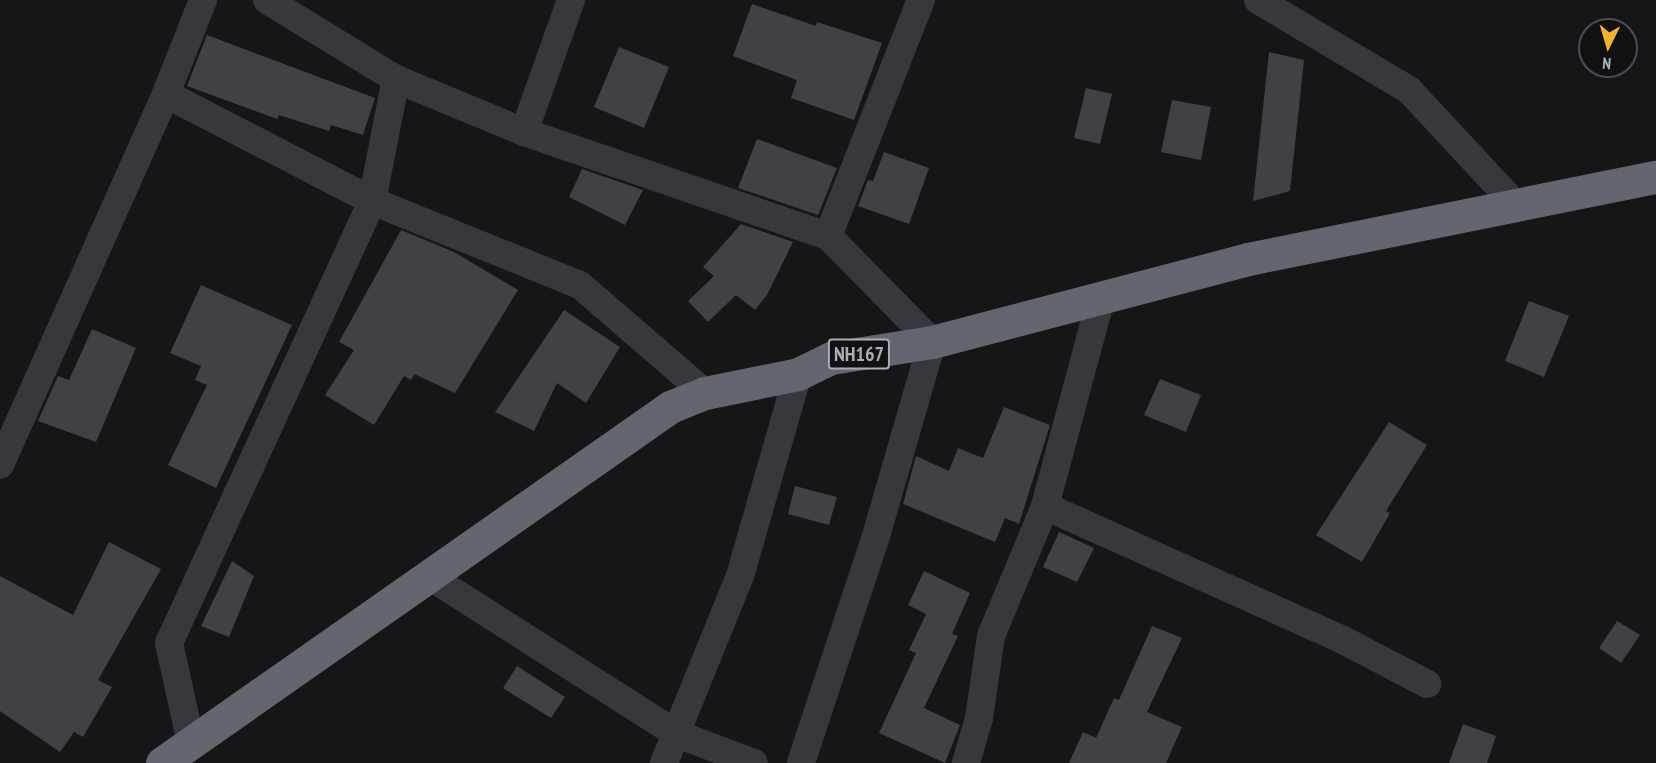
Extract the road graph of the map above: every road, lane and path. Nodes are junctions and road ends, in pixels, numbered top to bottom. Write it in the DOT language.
graph roads {
  1 [pos="203,0"];
  2 [pos="267,0"];
  3 [pos="570,0"];
  4 [pos="921,0"];
  5 [pos="1258,0"];
  6 [pos="396,79"];
  7 [pos="166,94"];
  8 [pos="524,132"];
  9 [pos="1656,177"];
  10 [pos="372,201"];
  11 [pos="1516,205"];
  12 [pos="828,236"];
  13 [pos="1101,299"];
  14 [pos="932,342"];
  15 [pos="798,374"];
  16 [pos="705,393"];
  17 [pos="0,465"];
  18 [pos="1045,506"];
  19 [pos="429,576"];
  20 [pos="1427,684"];
  21 [pos="677,734"];
  22 [pos="191,743"];
  23 [pos="162,763"];
  24 [pos="664,763"];
  25 [pos="754,763"];
  26 [pos="801,763"];
  27 [pos="966,763"];
  1 -- 7 [label="street"];
  2 -- 6 [label="street"];
  3 -- 8 [label="street"];
  4 -- 12 [label="street"];
  5 -- 11 [label="street"];
  6 -- 8 [label="street"];
  6 -- 10 [label="street"];
  7 -- 10 [label="street"];
  7 -- 17 [label="street"];
  8 -- 12 [label="street"];
  9 -- 11 [label="highway, NH167"];
  10 -- 16 [label="street"];
  10 -- 22 [label="street"];
  11 -- 13 [label="highway, NH167"];
  12 -- 14 [label="street"];
  13 -- 14 [label="highway, NH167"];
  13 -- 18 [label="street"];
  14 -- 15 [label="highway, NH167"];
  14 -- 26 [label="street"];
  15 -- 16 [label="highway, NH167"];
  15 -- 21 [label="street"];
  16 -- 19 [label="highway, NH167"];
  18 -- 20 [label="street"];
  18 -- 27 [label="street"];
  19 -- 21 [label="street"];
  19 -- 22 [label="highway, NH167"];
  21 -- 24 [label="street"];
  21 -- 25 [label="street"];
  22 -- 23 [label="highway, NH167"];
}
